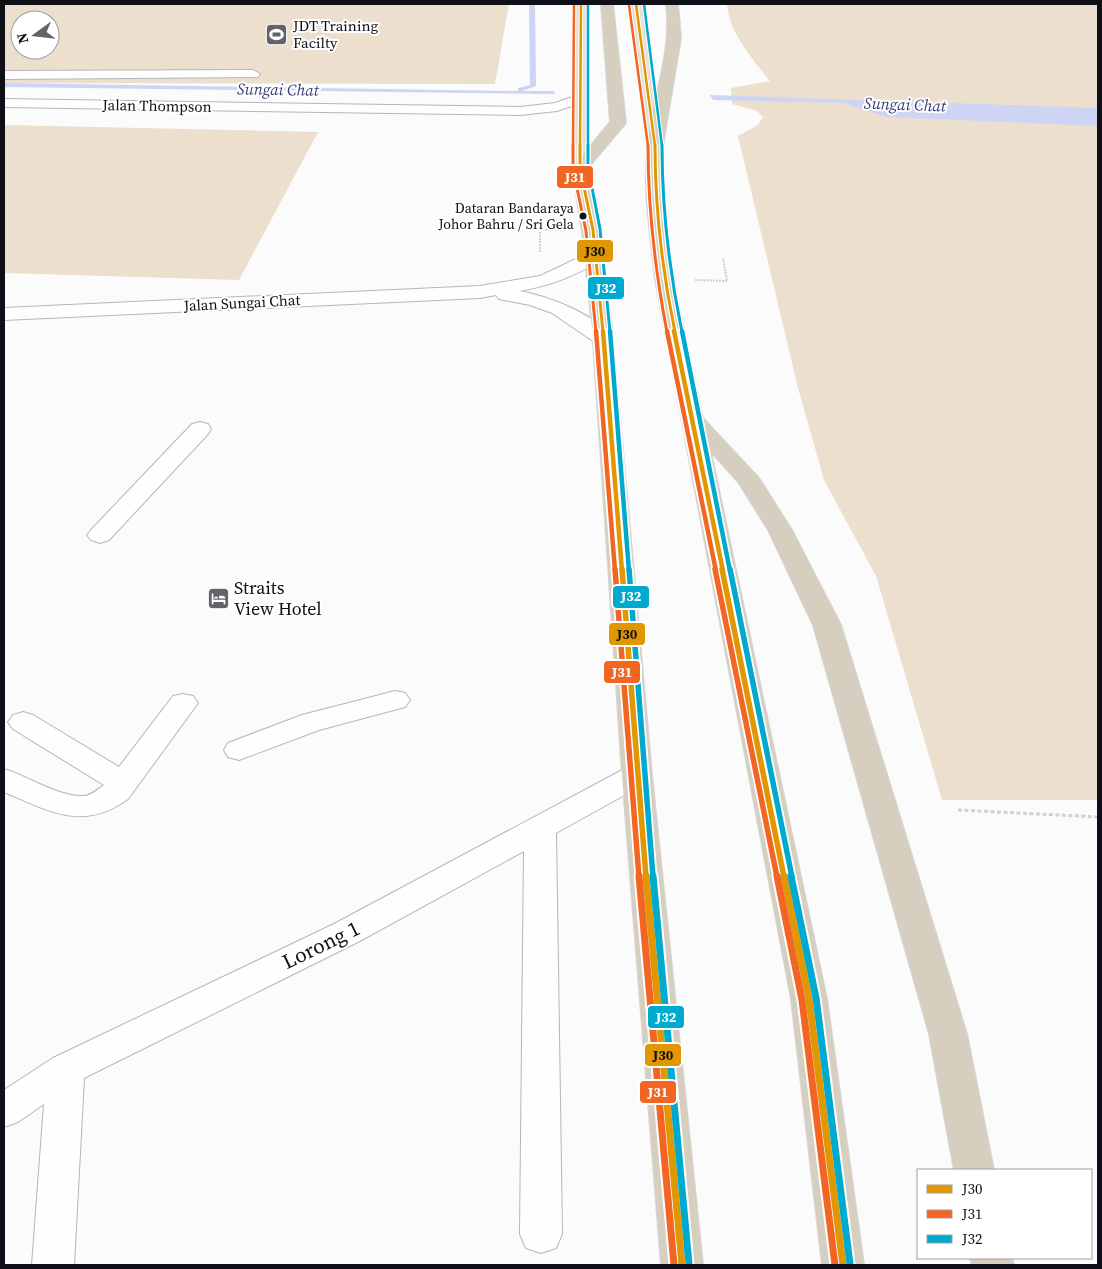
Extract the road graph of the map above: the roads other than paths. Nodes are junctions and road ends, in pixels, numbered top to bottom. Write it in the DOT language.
graph roads {
  1 [pos="581,4"];
  2 [pos="607,4"];
  3 [pos="636,4"];
  4 [pos="672,4"];
  5 [pos="253,74"];
  6 [pos="4,75"];
  7 [pos="581,98"];
  8 [pos="4,103"];
  9 [pos="520,111"];
  10 [pos="581,131"];
  11 [pos="656,140"];
  12 [pos="580,168"];
  13 [pos="595,256"];
  14 [pos="480,292"];
  15 [pos="4,314"];
  16 [pos="603,339"];
  17 [pos="692,419"];
  18 [pos="200,429"];
  19 [pos="100,535"];
  20 [pos="395,700"];
  21 [pos="183,703"];
  22 [pos="23,722"];
  23 [pos="239,750"];
  24 [pos="637,775"];
  25 [pos="4,780"];
  26 [pos="123,783"];
  27 [pos="540,828"];
  28 [pos="66,1069"];
  29 [pos="4,1110"];
  30 [pos="974,1169"];
  31 [pos="541,1234"];
  32 [pos="53,1265"];
  33 [pos="682,1265"];
  34 [pos="843,1265"];
  1 -- 7 [label="main road"];
  2 -- 12 [label="highway"];
  3 -- 11 [label="main road"];
  4 -- 11 [label="highway"];
  5 -- 6 [label="street"];
  7 -- 9 [label="street, Jalan Thompson"];
  7 -- 10 [label="main road"];
  8 -- 9 [label="street, Jalan Thompson"];
  9 -- 10 [label="street, Jalan Thompson"];
  10 -- 12 [label="main road"];
  11 -- 17 [label="highway"];
  12 -- 13 [label="highway"];
  13 -- 14 [label="street, Jalan Sungai Chat"];
  13 -- 16 [label="highway"];
  14 -- 15 [label="street, Jalan Sungai Chat"];
  14 -- 16 [label="street, Jalan Sungai Chat"];
  16 -- 24 [label="highway"];
  17 -- 30 [label="highway"];
  17 -- 34 [label="highway"];
  18 -- 19 [label="street"];
  20 -- 23 [label="street"];
  21 -- 26 [label="street"];
  22 -- 26 [label="street"];
  24 -- 27 [label="street, Lorong 1"];
  24 -- 33 [label="highway"];
  25 -- 26 [label="street"];
  27 -- 28 [label="street, Lorong 1"];
  27 -- 31 [label="street"];
  28 -- 29 [label="street, Lorong 1"];
  28 -- 32 [label="street"];
}
